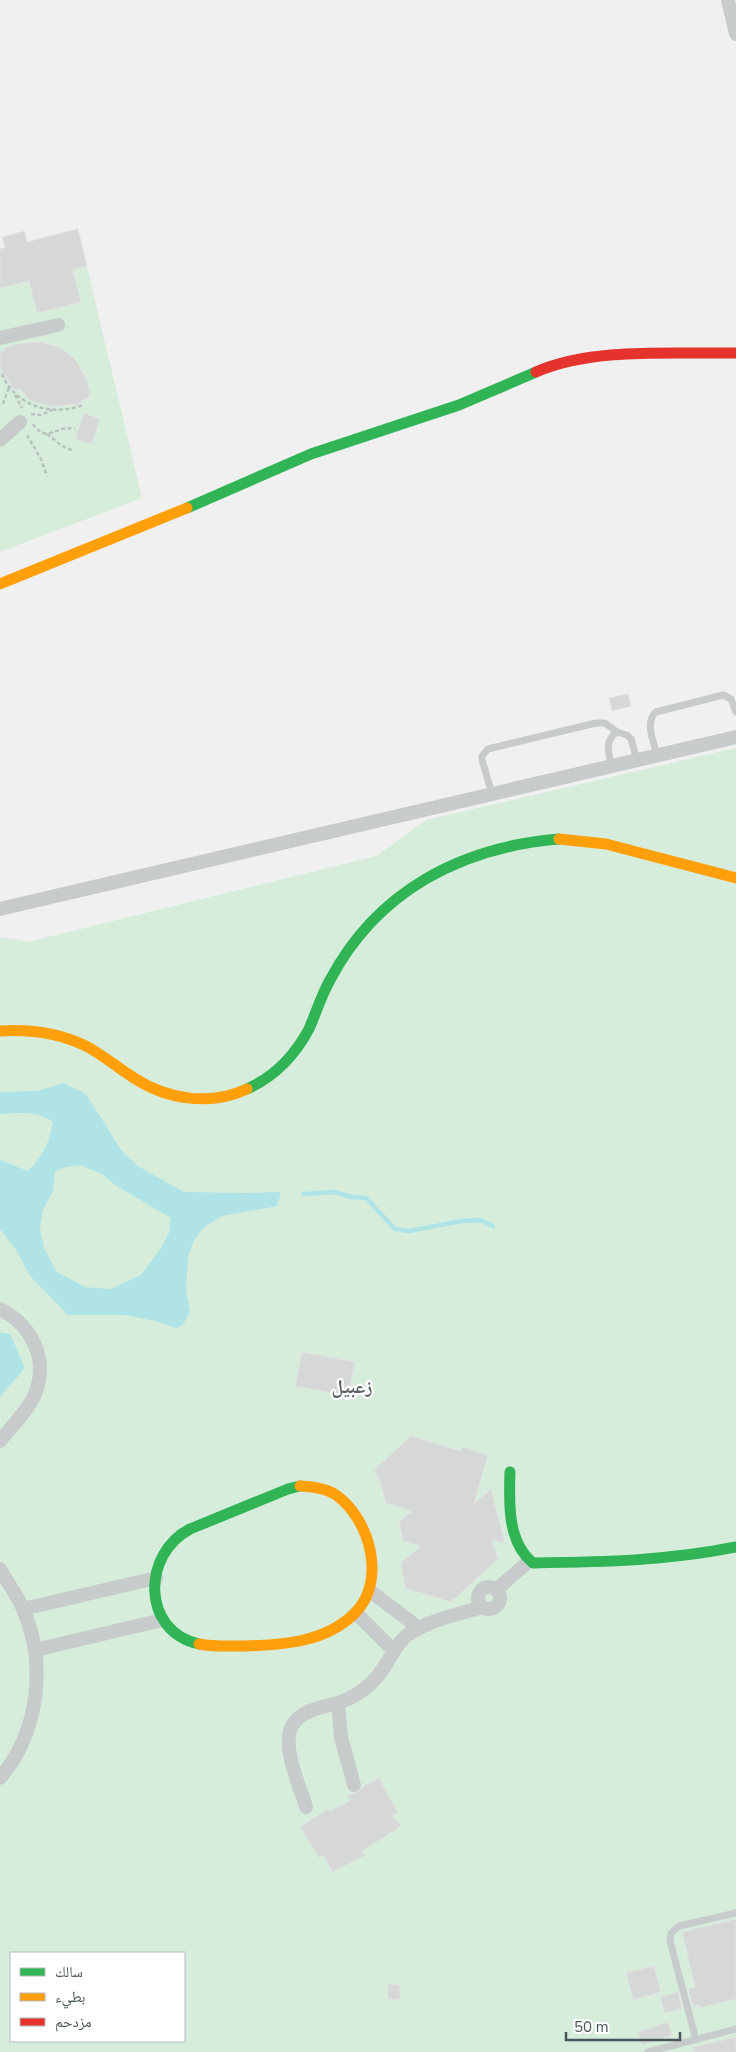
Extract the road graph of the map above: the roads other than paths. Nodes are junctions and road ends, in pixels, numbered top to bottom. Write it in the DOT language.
graph roads {
  1 [pos="728,0"];
  2 [pos="736,34"];
  3 [pos="58,325"];
  4 [pos="0,338"];
  5 [pos="736,353"];
  6 [pos="24,418"];
  7 [pos="0,440"];
  8 [pos="0,584"];
  9 [pos="736,712"];
  10 [pos="617,732"];
  11 [pos="736,737"];
  12 [pos="657,755"];
  13 [pos="637,760"];
  14 [pos="611,766"];
  15 [pos="492,794"];
  16 [pos="736,878"];
  17 [pos="0,909"];
  18 [pos="0,1031"];
  19 [pos="0,1309"];
  20 [pos="0,1441"];
  21 [pos="510,1472"];
  22 [pos="736,1546"];
  23 [pos="529,1561"];
  24 [pos="0,1569"];
  25 [pos="156,1578"];
  26 [pos="370,1591"];
  27 [pos="23,1609"];
  28 [pos="356,1613"];
  29 [pos="162,1620"];
  30 [pos="419,1628"];
  31 [pos="35,1650"];
  32 [pos="394,1651"];
  33 [pos="338,1704"];
  34 [pos="0,1778"];
  35 [pos="354,1785"];
  36 [pos="306,1807"];
  37 [pos="736,1913"];
  38 [pos="736,2030"];
  39 [pos="696,2040"];
  40 [pos="678,2048"];
  41 [pos="648,2052"];
  1 -- 2 [label="street"];
  3 -- 4 [label="street"];
  5 -- 8 [label="street"];
  6 -- 7 [label="street"];
  9 -- 12 [label="lane"];
  10 -- 13 [label="lane"];
  10 -- 14 [label="lane"];
  10 -- 15 [label="lane"];
  11 -- 12 [label="street"];
  12 -- 13 [label="street"];
  13 -- 14 [label="street"];
  14 -- 15 [label="street"];
  15 -- 17 [label="street"];
  16 -- 18 [label="street"];
  19 -- 20 [label="street"];
  21 -- 23 [label="street"];
  22 -- 23 [label="street"];
  23 -- 30 [label="street"];
  24 -- 27 [label="street"];
  25 -- 26 [label="street"];
  25 -- 27 [label="street"];
  25 -- 29 [label="street"];
  26 -- 28 [label="street"];
  26 -- 30 [label="street"];
  27 -- 31 [label="street"];
  28 -- 29 [label="street"];
  28 -- 32 [label="street"];
  29 -- 31 [label="street"];
  30 -- 32 [label="street"];
  31 -- 34 [label="street"];
  32 -- 33 [label="street"];
  33 -- 35 [label="street"];
  33 -- 36 [label="street"];
  37 -- 39 [label="lane"];
  38 -- 39 [label="lane"];
  39 -- 40 [label="lane"];
  40 -- 41 [label="lane"];
}
